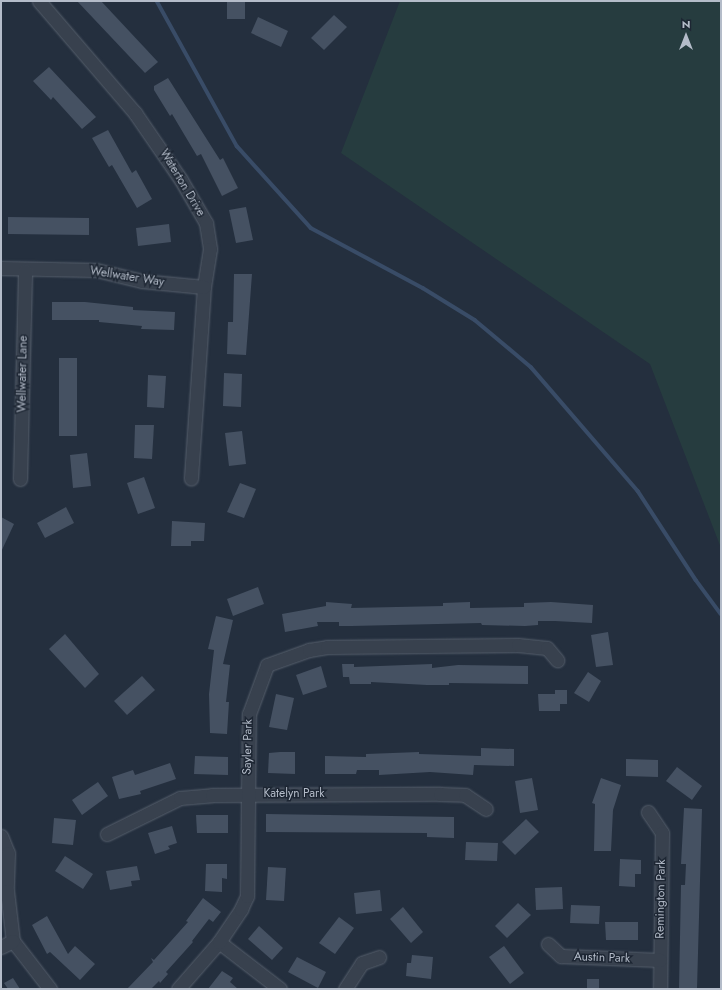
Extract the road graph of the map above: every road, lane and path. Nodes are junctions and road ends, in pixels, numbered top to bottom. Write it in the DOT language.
graph roads {
  1 [pos="39,1"];
  2 [pos="1,268"];
  3 [pos="25,270"];
  4 [pos="204,287"];
  5 [pos="20,479"];
  6 [pos="191,479"];
  7 [pos="557,660"];
  8 [pos="248,794"];
  9 [pos="486,809"];
  10 [pos="648,812"];
  11 [pos="107,834"];
  12 [pos="1,836"];
  13 [pos="219,942"];
  14 [pos="7,944"];
  15 [pos="548,944"];
  16 [pos="379,957"];
  17 [pos="660,960"];
  18 [pos="50,989"];
  19 [pos="178,989"];
  20 [pos="280,989"];
  21 [pos="345,989"];
  22 [pos="660,989"];
  1 -- 4 [label="street, Waterton Drive"];
  2 -- 3 [label="street, Wellwater Way"];
  3 -- 4 [label="street, Wellwater Way"];
  3 -- 5 [label="street, Wellwater Lane"];
  4 -- 6 [label="street, Waterton Drive"];
  7 -- 8 [label="street, Sayler Park"];
  8 -- 9 [label="street, Katelyn Park"];
  8 -- 11 [label="street, Katelyn Park"];
  8 -- 13 [label="street, Sayler Park"];
  10 -- 17 [label="street, Remington Park"];
  12 -- 14 [label="street"];
  13 -- 19 [label="street, Sayler Park"];
  13 -- 20 [label="street"];
  14 -- 18 [label="street"];
  15 -- 17 [label="street, Austin Park"];
  16 -- 21 [label="street"];
  17 -- 22 [label="street, Remington Park"];
}
